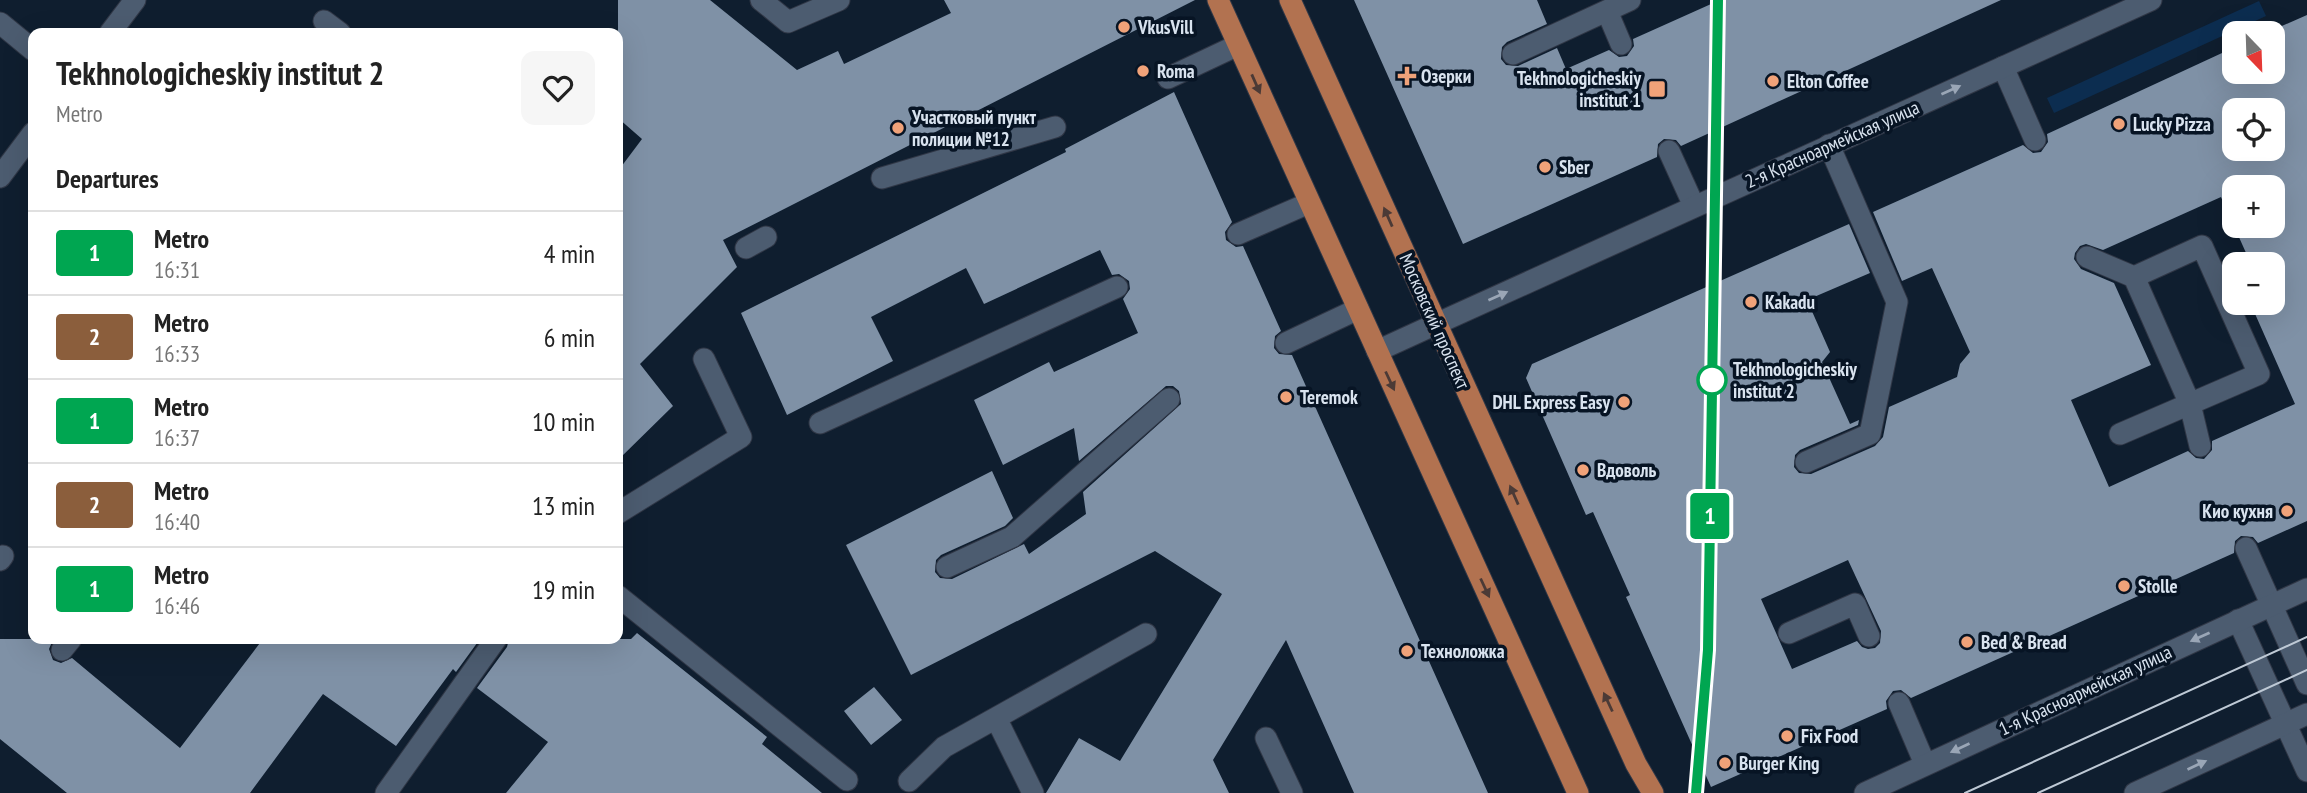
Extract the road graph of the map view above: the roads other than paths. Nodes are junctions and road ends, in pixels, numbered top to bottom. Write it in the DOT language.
graph roads {
  1 [pos="135,0"];
  2 [pos="761,0"];
  3 [pos="839,0"];
  4 [pos="1218,0"];
  5 [pos="1290,0"];
  6 [pos="1630,0"];
  7 [pos="2151,0"];
  8 [pos="1607,11"];
  9 [pos="0,23"];
  10 [pos="114,28"];
  11 [pos="1621,44"];
  12 [pos="1238,45"];
  13 [pos="28,46"];
  14 [pos="1513,54"];
  15 [pos="2003,67"];
  16 [pos="1168,78"];
  17 [pos="1055,127"];
  18 [pos="28,140"];
  19 [pos="2035,140"];
  20 [pos="1829,145"];
  21 [pos="1669,151"];
  22 [pos="0,177"];
  23 [pos="882,178"];
  24 [pos="1309,203"];
  25 [pos="1694,206"];
  26 [pos="1238,234"];
  27 [pos="766,237"];
  28 [pos="746,248"];
  29 [pos="2087,257"];
  30 [pos="2134,277"];
  31 [pos="1117,287"];
  32 [pos="1358,309"];
  33 [pos="1436,324"];
  34 [pos="1286,343"];
  35 [pos="1377,351"];
  36 [pos="704,359"];
  37 [pos="1169,399"];
  38 [pos="2190,404"];
  39 [pos="820,423"];
  40 [pos="2120,434"];
  41 [pos="2200,446"];
  42 [pos="1806,462"];
  43 [pos="623,510"];
  44 [pos="2246,548"];
  45 [pos="947,567"];
  46 [pos="2307,589"];
  47 [pos="623,600"];
  48 [pos="2272,605"];
  49 [pos="2238,620"];
  50 [pos="1789,633"];
  51 [pos="1146,634"];
  52 [pos="1869,636"];
  53 [pos="492,644"];
  54 [pos="2307,684"];
  55 [pos="1899,703"];
  56 [pos="2307,714"];
  57 [pos="996,718"];
  58 [pos="2285,724"];
  59 [pos="1266,738"];
  60 [pos="1925,764"];
  61 [pos="2307,771"];
  62 [pos="847,779"];
  63 [pos="909,781"];
  64 [pos="386,793"];
  65 [pos="1033,793"];
  66 [pos="1292,793"];
  67 [pos="1578,793"];
  68 [pos="1653,793"];
  69 [pos="1865,793"];
  70 [pos="2135,793"];
  1 -- 10 [label="street"];
  2 -- 3 [label="street"];
  4 -- 12 [label="main road"];
  33 -- 5 [label="main road, Московский проспект, one-way"];
  6 -- 8 [label="street"];
  7 -- 15 [label="street, 2-я Красноармейская улица"];
  8 -- 11 [label="street"];
  8 -- 14 [label="street"];
  9 -- 13 [label="street"];
  12 -- 16 [label="street"];
  12 -- 24 [label="main road, one-way"];
  15 -- 19 [label="street"];
  20 -- 15 [label="street, 2-я Красноармейская улица, one-way"];
  17 -- 23 [label="street"];
  18 -- 22 [label="street"];
  20 -- 25 [label="street, 2-я Красноармейская улица"];
  20 -- 42 [label="street"];
  21 -- 25 [label="street"];
  24 -- 26 [label="street"];
  24 -- 32 [label="main road"];
  33 -- 25 [label="street, 2-я Красноармейская улица, one-way"];
  27 -- 28 [label="street"];
  29 -- 30 [label="street"];
  30 -- 38 [label="street"];
  30 -- 38 [label="street"];
  31 -- 39 [label="street"];
  32 -- 34 [label="street"];
  32 -- 35 [label="main road"];
  33 -- 35 [label="street, 2-я Красноармейская улица"];
  68 -- 33 [label="main road, Московский проспект, one-way"];
  35 -- 67 [label="main road, one-way"];
  36 -- 43 [label="street"];
  37 -- 45 [label="street"];
  38 -- 40 [label="street"];
  38 -- 41 [label="street"];
  44 -- 48 [label="street"];
  46 -- 48 [label="street, 1-я Красноармейская улица"];
  47 -- 62 [label="street"];
  48 -- 49 [label="street, 1-я Красноармейская улица"];
  48 -- 54 [label="street"];
  49 -- 58 [label="street"];
  49 -- 60 [label="street, 1-я Красноармейская улица, one-way"];
  50 -- 52 [label="street"];
  51 -- 57 [label="street"];
  53 -- 64 [label="street"];
  55 -- 60 [label="street"];
  56 -- 58 [label="street"];
  57 -- 63 [label="street"];
  57 -- 65 [label="street"];
  58 -- 61 [label="street"];
  70 -- 58 [label="street, one-way"];
  59 -- 66 [label="street"];
  60 -- 69 [label="street, 1-я Красноармейская улица"];
}
